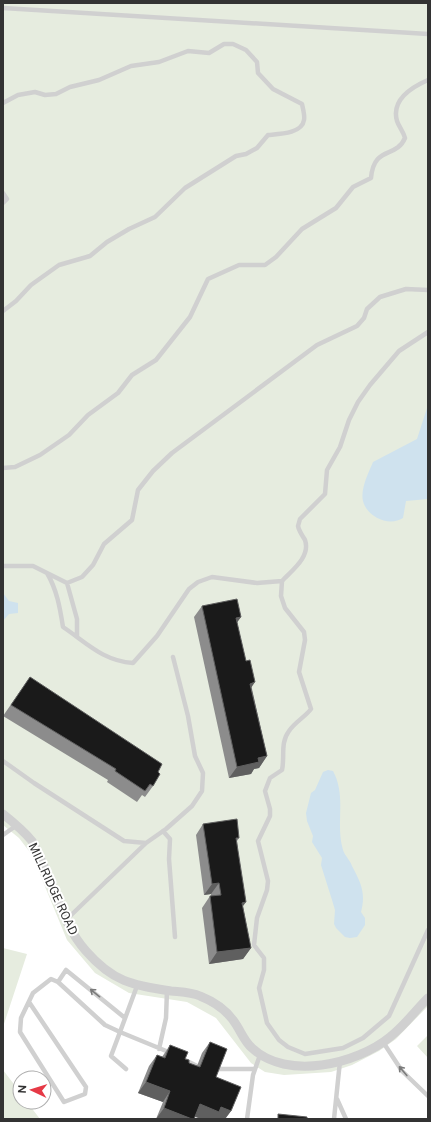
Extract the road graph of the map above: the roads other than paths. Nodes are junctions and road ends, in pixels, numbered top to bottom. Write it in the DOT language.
graph roads {
  1 [pos="3,8"];
  2 [pos="428,34"];
  3 [pos="428,80"];
  4 [pos="3,103"];
  5 [pos="3,193"];
  6 [pos="3,203"];
  7 [pos="428,290"];
  8 [pos="3,311"];
  9 [pos="428,332"];
  10 [pos="3,468"];
  11 [pos="3,566"];
  12 [pos="47,573"];
  13 [pos="282,581"];
  14 [pos="67,583"];
  15 [pos="77,637"];
  16 [pos="174,657"];
  17 [pos="3,761"];
  18 [pos="3,814"];
  19 [pos="17,825"];
  20 [pos="163,831"];
  21 [pos="3,835"];
  22 [pos="146,843"];
  23 [pos="65,921"];
  24 [pos="428,930"];
  25 [pos="175,937"];
  26 [pos="58,982"];
  27 [pos="137,986"];
  28 [pos="166,990"];
  29 [pos="428,998"];
  30 [pos="29,1002"];
  31 [pos="125,1018"];
  32 [pos="120,1032"];
  33 [pos="383,1042"];
  34 [pos="159,1048"];
  35 [pos="260,1055"];
  36 [pos="340,1061"];
  37 [pos="197,1066"];
  38 [pos="126,1069"];
  39 [pos="216,1069"];
  40 [pos="255,1069"];
  41 [pos="428,1096"];
  42 [pos="337,1099"];
  43 [pos="247,1119"];
  44 [pos="334,1119"];
  45 [pos="346,1119"];
  1 -- 2 [label="lane"];
  3 -- 10 [label="lane"];
  4 -- 8 [label="lane"];
  5 -- 6 [label="lane"];
  7 -- 14 [label="lane"];
  9 -- 13 [label="lane"];
  11 -- 12 [label="lane"];
  12 -- 14 [label="lane"];
  12 -- 15 [label="lane"];
  13 -- 15 [label="lane"];
  13 -- 24 [label="lane"];
  14 -- 15 [label="lane"];
  16 -- 20 [label="lane"];
  17 -- 22 [label="lane"];
  18 -- 19 [label="street, MILLRIDGE ROAD"];
  19 -- 21 [label="lane"];
  19 -- 23 [label="street, MILLRIDGE ROAD"];
  20 -- 22 [label="lane"];
  20 -- 25 [label="lane"];
  22 -- 23 [label="lane"];
  23 -- 27 [label="street, MILLRIDGE ROAD"];
  26 -- 30 [label="lane"];
  31 -- 26 [label="lane, one-way"];
  26 -- 32 [label="lane"];
  27 -- 28 [label="street, MILLRIDGE ROAD"];
  27 -- 31 [label="lane"];
  28 -- 34 [label="lane"];
  28 -- 35 [label="street, MILLRIDGE ROAD"];
  29 -- 33 [label="street, MILLRIDGE ROAD"];
  30 -- 30 [label="lane"];
  31 -- 32 [label="lane"];
  32 -- 34 [label="lane"];
  32 -- 38 [label="lane"];
  33 -- 36 [label="street, MILLRIDGE ROAD"];
  41 -- 33 [label="lane, one-way"];
  34 -- 37 [label="lane"];
  35 -- 36 [label="street, MILLRIDGE ROAD"];
  35 -- 40 [label="lane"];
  36 -- 42 [label="lane"];
  39 -- 40 [label="lane"];
  40 -- 43 [label="lane"];
  42 -- 44 [label="lane"];
  42 -- 45 [label="lane"];
}
